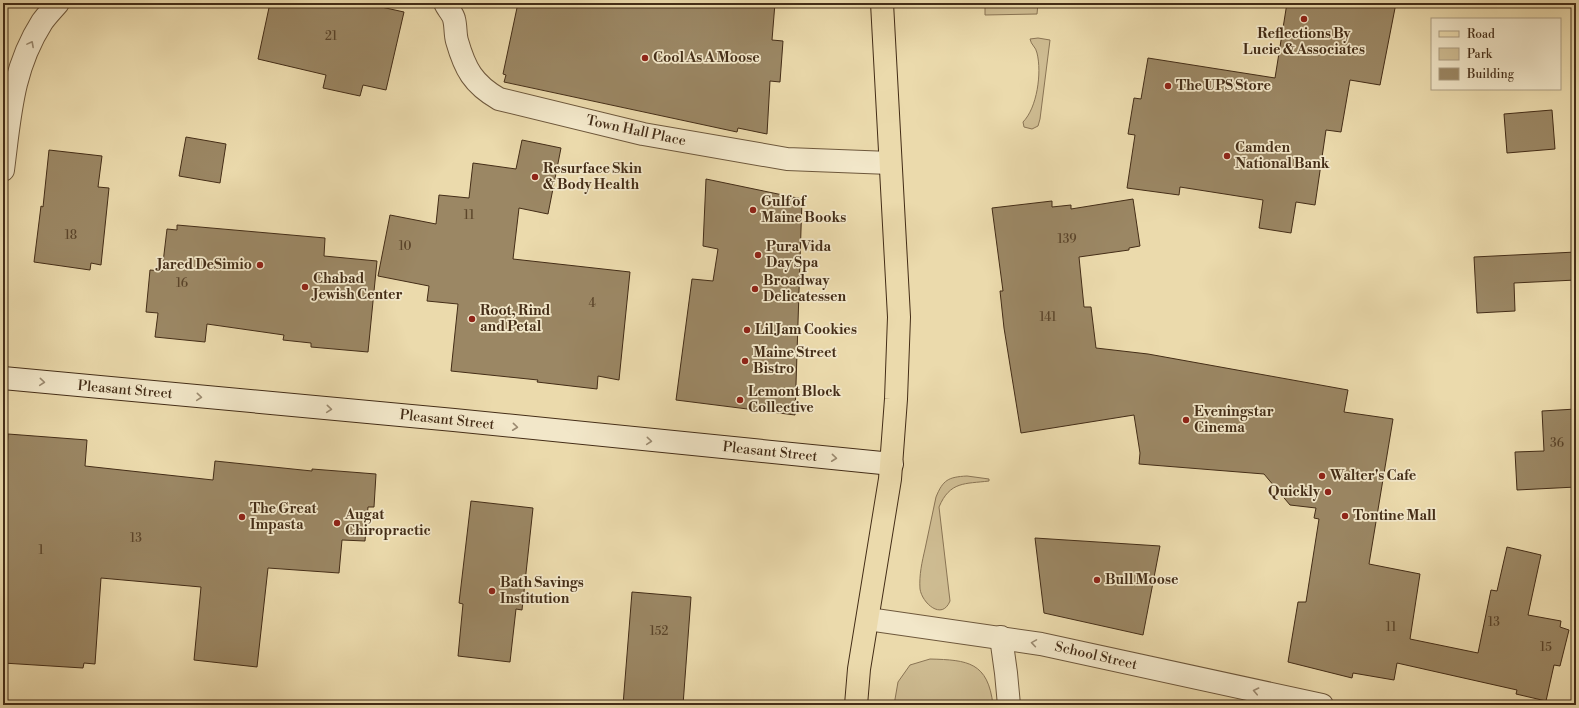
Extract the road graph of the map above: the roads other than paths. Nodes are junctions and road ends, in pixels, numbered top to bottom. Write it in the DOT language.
graph roads {
  1 [pos="58,3"];
  2 [pos="444,3"];
  3 [pos="882,3"];
  4 [pos="890,163"];
  5 [pos="3,170"];
  6 [pos="3,378"];
  7 [pos="892,464"];
  8 [pos="868,619"];
  9 [pos="1001,637"];
  10 [pos="856,705"];
  11 [pos="1009,705"];
  12 [pos="1322,705"];
  5 -- 1 [label="street, one-way"];
  2 -- 4 [label="street, Town Hall Place"];
  3 -- 4 [label="main road"];
  4 -- 7 [label="main road"];
  6 -- 7 [label="street, Pleasant Street, one-way"];
  7 -- 8 [label="main road"];
  8 -- 9 [label="street, School Street"];
  8 -- 10 [label="main road"];
  9 -- 11 [label="street"];
  12 -- 9 [label="street, School Street, one-way"];
}
